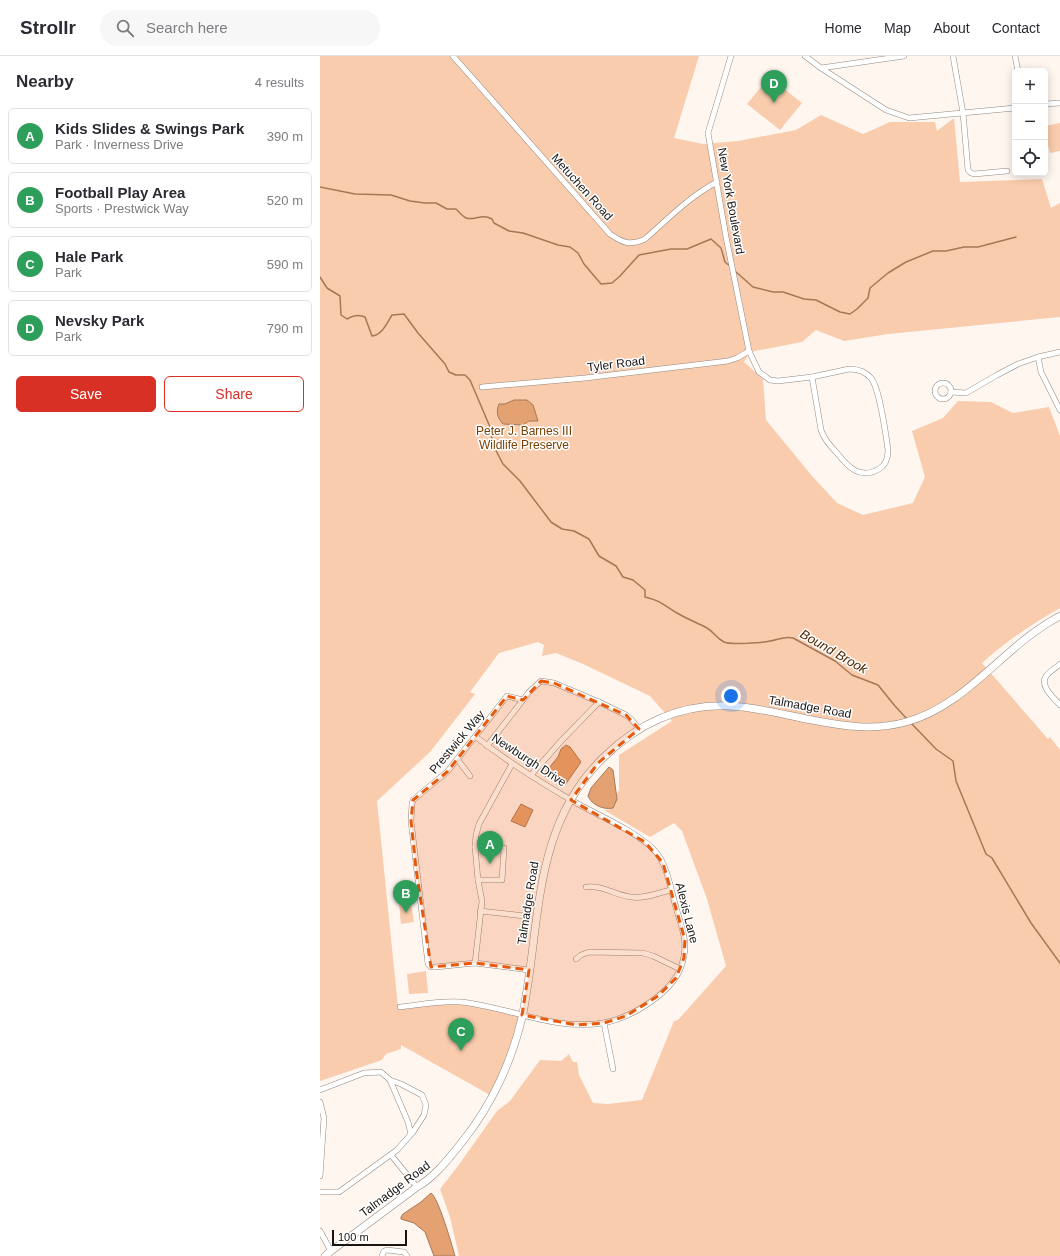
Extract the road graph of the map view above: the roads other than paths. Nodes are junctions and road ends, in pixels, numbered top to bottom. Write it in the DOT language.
graph roads {
  1 [pos="453,56"];
  2 [pos="731,56"];
  3 [pos="805,56"];
  4 [pos="904,56"];
  5 [pos="953,56"];
  6 [pos="1015,56"];
  7 [pos="821,68"];
  8 [pos="1017,68"];
  9 [pos="1060,103"];
  10 [pos="1048,104"];
  11 [pos="1012,108"];
  12 [pos="962,113"];
  13 [pos="1007,171"];
  14 [pos="717,182"];
  15 [pos="749,351"];
  16 [pos="1060,352"];
  17 [pos="1038,357"];
  18 [pos="812,377"];
  19 [pos="482,387"];
  20 [pos="950,392"];
  21 [pos="1060,410"];
  22 [pos="1060,616"];
  23 [pos="1060,664"];
  24 [pos="522,700"];
  25 [pos="599,702"];
  26 [pos="1060,705"];
  27 [pos="639,730"];
  28 [pos="476,737"];
  29 [pos="487,746"];
  30 [pos="458,760"];
  31 [pos="512,764"];
  32 [pos="531,774"];
  33 [pos="470,776"];
  34 [pos="571,800"];
  35 [pos="475,847"];
  36 [pos="478,880"];
  37 [pos="586,887"];
  38 [pos="671,890"];
  39 [pos="480,911"];
  40 [pos="525,916"];
  41 [pos="576,959"];
  42 [pos="475,963"];
  43 [pos="680,969"];
  44 [pos="529,970"];
  45 [pos="400,1007"];
  46 [pos="522,1015"];
  47 [pos="604,1023"];
  48 [pos="613,1069"];
  49 [pos="390,1080"];
  50 [pos="320,1090"];
  51 [pos="320,1102"];
  52 [pos="411,1134"];
  53 [pos="391,1155"];
  54 [pos="320,1176"];
  55 [pos="417,1188"];
  56 [pos="320,1192"];
  57 [pos="320,1231"];
  58 [pos="328,1253"];
  59 [pos="382,1256"];
  60 [pos="407,1256"];
  1 -- 14 [label="street, Metuchen Road"];
  2 -- 14 [label="street, New York Boulevard"];
  3 -- 7 [label="street"];
  4 -- 7 [label="street"];
  5 -- 12 [label="street"];
  6 -- 8 [label="street"];
  7 -- 12 [label="street"];
  9 -- 10 [label="street"];
  11 -- 12 [label="street"];
  12 -- 13 [label="street"];
  14 -- 15 [label="street, New York Boulevard"];
  15 -- 18 [label="street, New York Boulevard"];
  15 -- 19 [label="street, Tyler Road"];
  16 -- 17 [label="street"];
  17 -- 20 [label="street"];
  17 -- 21 [label="street"];
  18 -- 18 [label="street, New York Boulevard"];
  22 -- 27 [label="street, Talmadge Road"];
  23 -- 26 [label="street"];
  24 -- 25 [label="street"];
  24 -- 28 [label="street, Prestwick Way"];
  24 -- 29 [label="street"];
  25 -- 27 [label="street"];
  25 -- 32 [label="street"];
  27 -- 34 [label="street, Talmadge Road"];
  28 -- 29 [label="street, Newburgh Drive"];
  28 -- 30 [label="street, Prestwick Way"];
  29 -- 31 [label="street, Newburgh Drive"];
  30 -- 33 [label="street"];
  30 -- 42 [label="street, Prestwick Way"];
  31 -- 32 [label="street, Newburgh Drive"];
  31 -- 35 [label="street"];
  32 -- 34 [label="street, Newburgh Drive"];
  34 -- 38 [label="street, Alexis Lane"];
  34 -- 44 [label="street, Talmadge Road"];
  35 -- 36 [label="street"];
  35 -- 36 [label="street"];
  36 -- 39 [label="street"];
  37 -- 38 [label="street"];
  38 -- 43 [label="street, Alexis Lane"];
  39 -- 40 [label="street"];
  39 -- 42 [label="street"];
  41 -- 43 [label="street"];
  42 -- 44 [label="street, Prestwick Way"];
  43 -- 47 [label="street, Alexis Lane"];
  44 -- 46 [label="street, Talmadge Road"];
  45 -- 46 [label="street, Alexis Lane"];
  46 -- 47 [label="street, Alexis Lane"];
  46 -- 55 [label="street, Talmadge Road"];
  47 -- 48 [label="street"];
  49 -- 50 [label="street"];
  49 -- 52 [label="street"];
  49 -- 52 [label="street"];
  51 -- 54 [label="street"];
  52 -- 53 [label="street"];
  53 -- 55 [label="street"];
  53 -- 56 [label="street"];
  55 -- 58 [label="street, Talmadge Road"];
  57 -- 58 [label="street"];
  59 -- 60 [label="street"];
}
